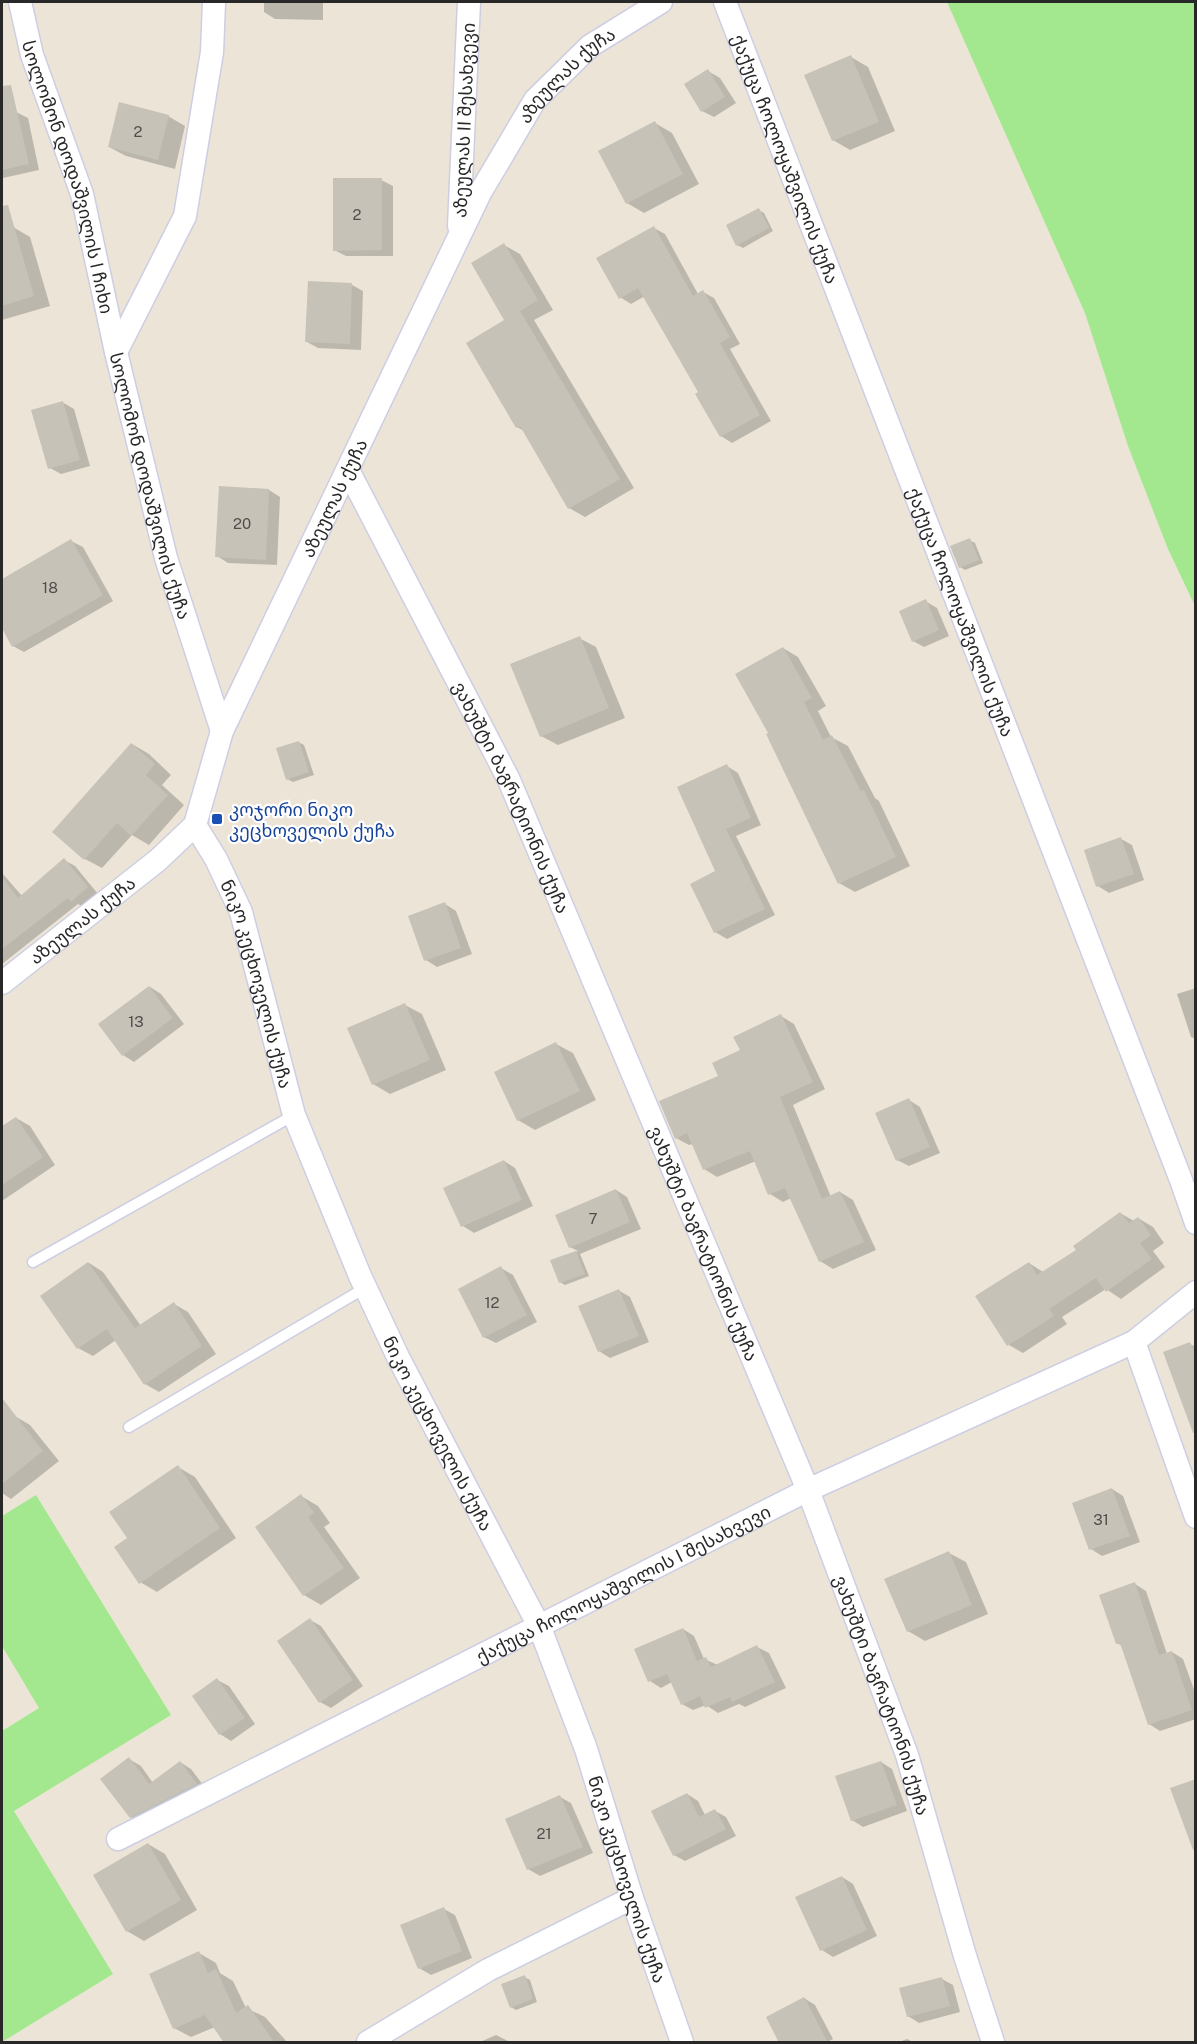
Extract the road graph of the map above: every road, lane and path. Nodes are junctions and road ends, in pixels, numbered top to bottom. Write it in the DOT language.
graph roads {
  1 [pos="20,2"];
  2 [pos="214,2"];
  3 [pos="469,2"];
  4 [pos="661,2"];
  5 [pos="725,2"];
  6 [pos="458,237"];
  7 [pos="116,352"];
  8 [pos="348,470"];
  9 [pos="222,731"];
  10 [pos="195,825"];
  11 [pos="2,983"];
  12 [pos="294,1115"];
  13 [pos="1196,1223"];
  14 [pos="33,1262"];
  15 [pos="365,1288"];
  16 [pos="1196,1292"];
  17 [pos="1134,1342"];
  18 [pos="129,1427"];
  19 [pos="808,1490"];
  20 [pos="1196,1517"];
  21 [pos="540,1628"];
  22 [pos="118,1839"];
  23 [pos="632,1898"];
  24 [pos="368,2043"];
  25 [pos="682,2043"];
  26 [pos="993,2043"];
  1 -- 7 [label="street, სოლომონ დოდაშვილის I ჩიხი"];
  2 -- 7 [label="street, სოლომონ დოდაშვილის ქუჩა"];
  3 -- 6 [label="street, აზეულას II შესახვევი"];
  4 -- 6 [label="street, აზეულას ქუჩა"];
  5 -- 13 [label="street, ქაქუცა ჩოლოყაშვილის ქუჩა"];
  6 -- 8 [label="street, აზეულას ქუჩა"];
  7 -- 9 [label="street, სოლომონ დოდაშვილის ქუჩა"];
  8 -- 9 [label="street, აზეულას ქუჩა"];
  8 -- 19 [label="street, ვახუშტი ბაგრატიონის ქუჩა"];
  9 -- 10 [label="street, აზეულას ქუჩა"];
  10 -- 11 [label="street, აზეულას ქუჩა"];
  10 -- 12 [label="street, ნიკო კეცხოველის ქუჩა"];
  12 -- 14 [label="lane"];
  12 -- 15 [label="street, ნიკო კეცხოველის ქუჩა"];
  15 -- 18 [label="lane"];
  15 -- 21 [label="street, ნიკო კეცხოველის ქუჩა"];
  16 -- 17 [label="street"];
  17 -- 19 [label="street, ქაქუცა ჩოლოყაშვილის I შესახვევი"];
  17 -- 20 [label="street"];
  19 -- 21 [label="street, ქაქუცა ჩოლოყაშვილის I შესახვევი"];
  19 -- 26 [label="street, ვახუშტი ბაგრატიონის ქუჩა"];
  21 -- 22 [label="street, ქაქუცა ჩოლოყაშვილის I შესახვევი"];
  21 -- 23 [label="street, ნიკო კეცხოველის ქუჩა"];
  23 -- 24 [label="street"];
  23 -- 25 [label="street, ნიკო კეცხოველის ქუჩა"];
}
